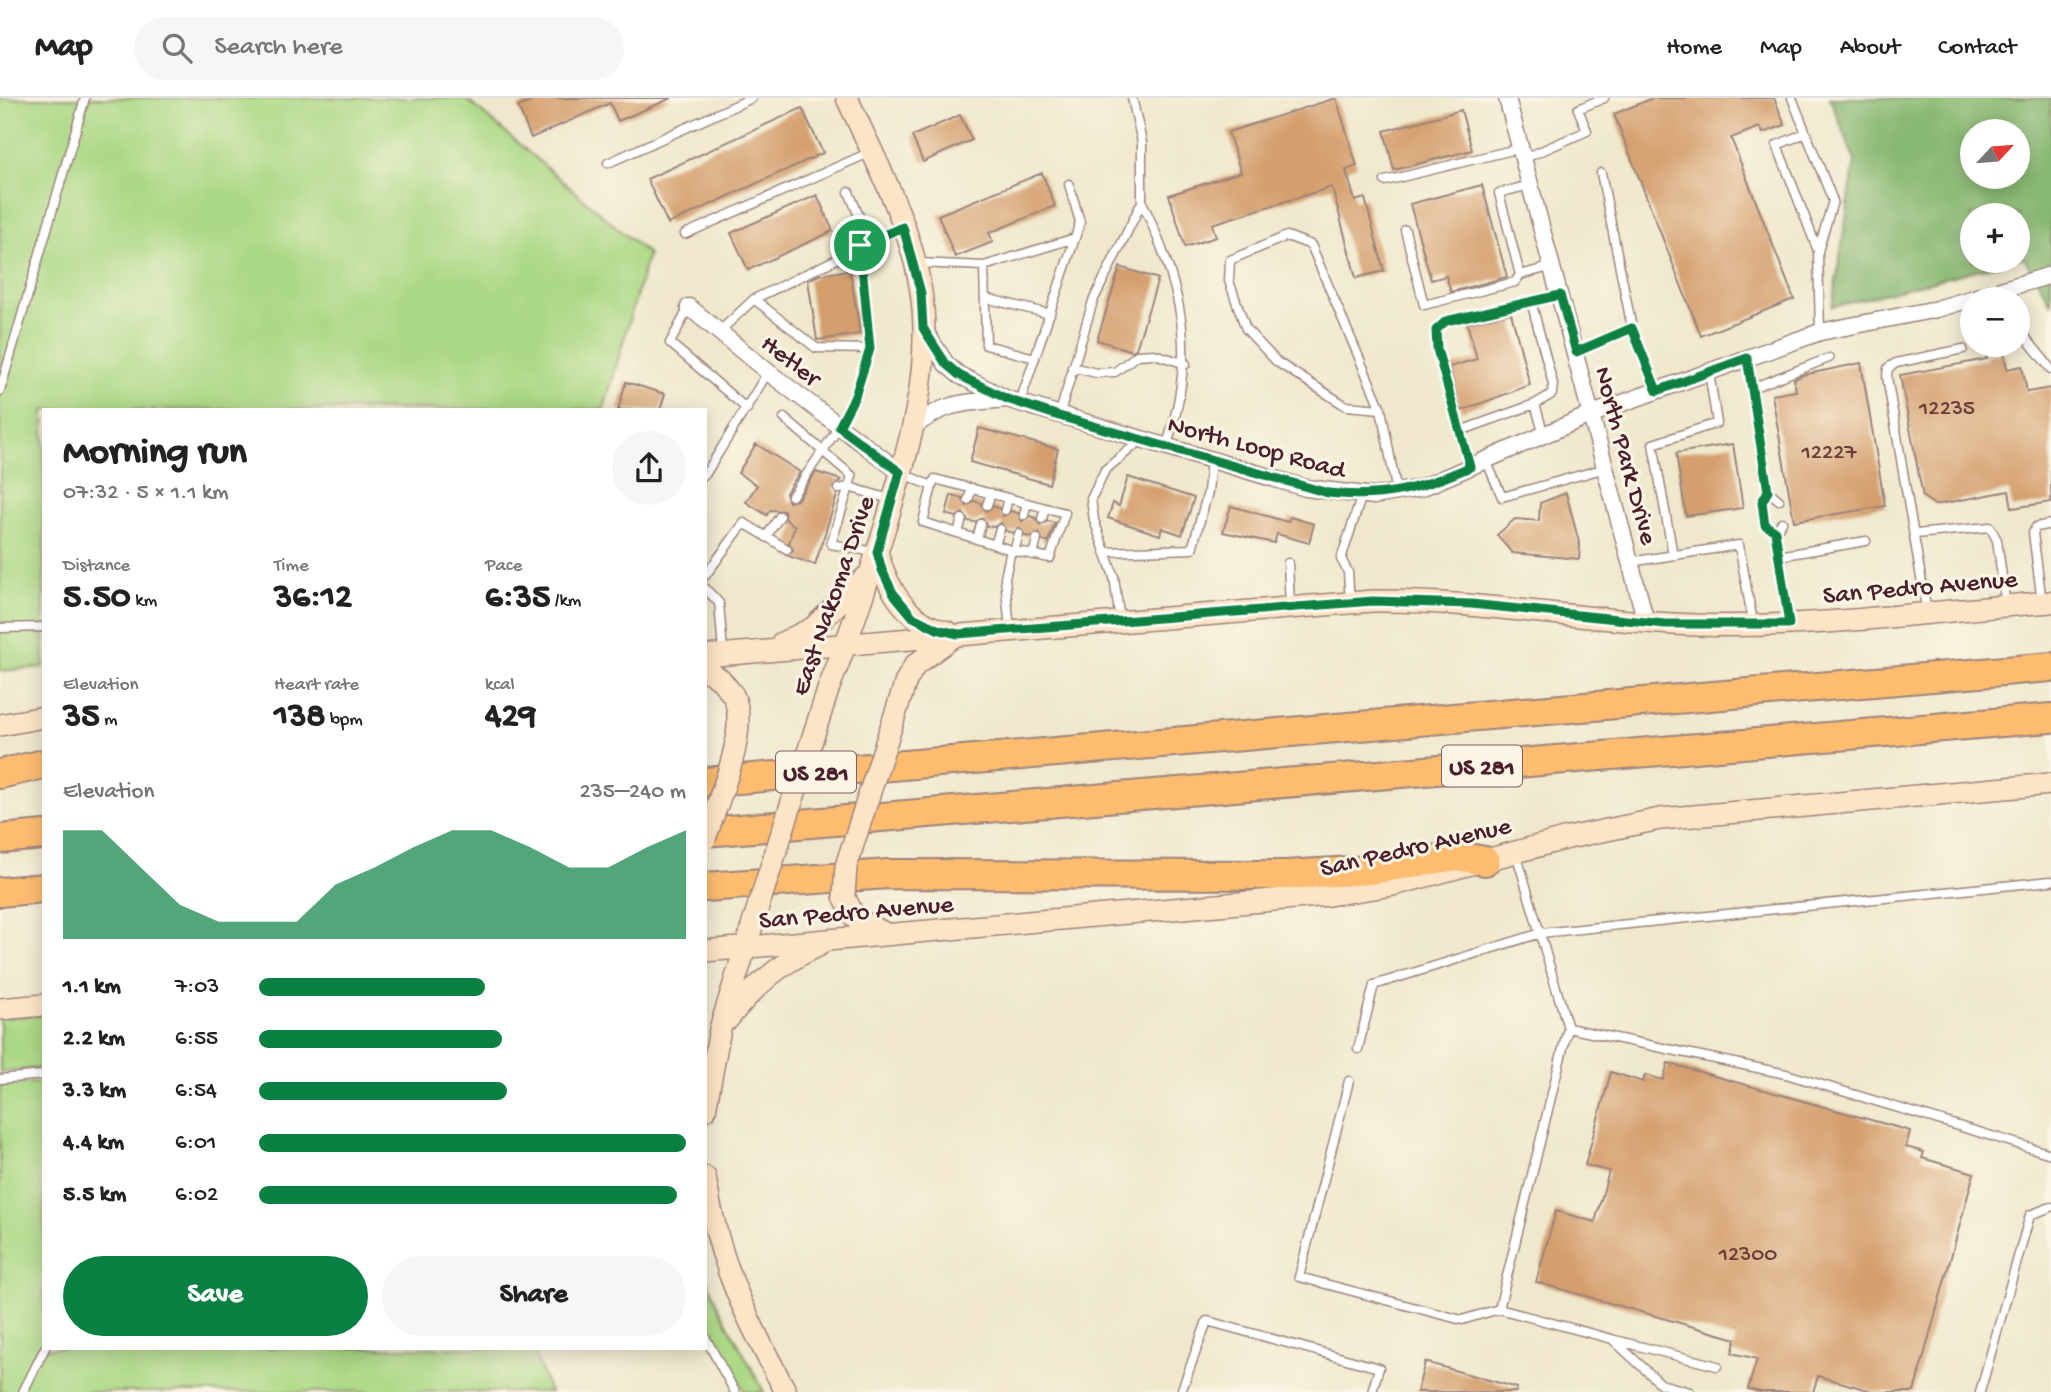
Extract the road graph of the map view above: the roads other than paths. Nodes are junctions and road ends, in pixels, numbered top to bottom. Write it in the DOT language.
graph roads {
  1 [pos="85,98"];
  2 [pos="752,98"];
  3 [pos="847,98"];
  4 [pos="1132,98"];
  5 [pos="1507,98"];
  6 [pos="1604,98"];
  7 [pos="1792,98"];
  8 [pos="1806,133"];
  9 [pos="872,151"];
  10 [pos="1522,153"];
  11 [pos="608,163"];
  12 [pos="1601,173"];
  13 [pos="1385,181"];
  14 [pos="1069,184"];
  15 [pos="1531,185"];
  16 [pos="849,192"];
  17 [pos="1142,202"];
  18 [pos="903,227"];
  19 [pos="1405,230"];
  20 [pos="685,234"];
  21 [pos="1075,238"];
  22 [pos="860,245"];
  23 [pos="1818,251"];
  24 [pos="915,262"];
  25 [pos="984,266"];
  26 [pos="1553,266"];
  27 [pos="1520,275"];
  28 [pos="2051,275"];
  29 [pos="2022,287"];
  30 [pos="1560,295"];
  31 [pos="985,298"];
  32 [pos="754,299"];
  33 [pos="1531,301"];
  34 [pos="1960,304"];
  35 [pos="690,307"];
  36 [pos="1050,314"];
  37 [pos="923,328"];
  38 [pos="1632,328"];
  39 [pos="719,332"];
  40 [pos="1820,332"];
  41 [pos="2030,343"];
  42 [pos="870,349"];
  43 [pos="1960,350"];
  44 [pos="1576,352"];
  45 [pos="1035,358"];
  46 [pos="1747,358"];
  47 [pos="1829,358"];
  48 [pos="1186,364"];
  49 [pos="1072,367"];
  50 [pos="2051,369"];
  51 [pos="1709,372"];
  52 [pos="768,373"];
  53 [pos="1752,388"];
  54 [pos="0,391"];
  55 [pos="1657,391"];
  56 [pos="1014,400"];
  57 [pos="1535,404"];
  58 [pos="1381,409"];
  59 [pos="747,410"];
  60 [pos="1592,414"];
  61 [pos="1059,416"];
  62 [pos="784,418"];
  63 [pos="839,427"];
  64 [pos="914,427"];
  65 [pos="1460,431"];
  66 [pos="1545,435"];
  67 [pos="1141,440"];
  68 [pos="1166,447"];
  69 [pos="822,450"];
  70 [pos="1211,460"];
  71 [pos="1486,460"];
  72 [pos="1470,467"];
  73 [pos="1606,468"];
  74 [pos="707,472"];
  75 [pos="900,472"];
  76 [pos="932,486"];
  77 [pos="849,487"];
  78 [pos="972,488"];
  79 [pos="839,489"];
  80 [pos="1768,491"];
  81 [pos="1397,493"];
  82 [pos="805,494"];
  83 [pos="991,494"];
  84 [pos="1362,495"];
  85 [pos="1008,498"];
  86 [pos="893,500"];
  87 [pos="968,500"];
  88 [pos="1779,500"];
  89 [pos="1027,503"];
  90 [pos="987,505"];
  91 [pos="1045,508"];
  92 [pos="1005,510"];
  93 [pos="1024,515"];
  94 [pos="780,516"];
  95 [pos="962,519"];
  96 [pos="1042,519"];
  97 [pos="1782,522"];
  98 [pos="981,524"];
  99 [pos="2051,524"];
  100 [pos="1000,529"];
  101 [pos="1775,531"];
  102 [pos="958,533"];
  103 [pos="1019,534"];
  104 [pos="1915,534"];
  105 [pos="766,537"];
  106 [pos="977,539"];
  107 [pos="1037,539"];
  108 [pos="1866,541"];
  109 [pos="831,544"];
  110 [pos="821,545"];
  111 [pos="995,545"];
  112 [pos="788,549"];
  113 [pos="1013,551"];
  114 [pos="877,552"];
  115 [pos="1105,552"];
  116 [pos="1033,555"];
  117 [pos="1673,555"];
  118 [pos="1779,556"];
  119 [pos="1630,562"];
  120 [pos="1288,564"];
  121 [pos="707,573"];
  122 [pos="870,573"];
  123 [pos="707,591"];
  124 [pos="1350,602"];
  125 [pos="2046,602"];
  126 [pos="1290,606"];
  127 [pos="2006,606"];
  128 [pos="1927,613"];
  129 [pos="1120,621"];
  130 [pos="1646,622"];
  131 [pos="1789,624"];
  132 [pos="1754,626"];
  133 [pos="42,627"];
  134 [pos="0,628"];
  135 [pos="1010,630"];
  136 [pos="958,634"];
  137 [pos="847,643"];
  138 [pos="759,652"];
  139 [pos="714,656"];
  140 [pos="2051,667"];
  141 [pos="707,671"];
  142 [pos="42,717"];
  143 [pos="2051,718"];
  144 [pos="0,725"];
  145 [pos="42,764"];
  146 [pos="0,774"];
  147 [pos="707,782"];
  148 [pos="2051,784"];
  149 [pos="707,832"];
  150 [pos="707,833"];
  151 [pos="42,835"];
  152 [pos="0,839"];
  153 [pos="1516,853"];
  154 [pos="1485,861"];
  155 [pos="2051,881"];
  156 [pos="707,887"];
  157 [pos="42,888"];
  158 [pos="0,892"];
  159 [pos="1541,933"];
  160 [pos="886,934"];
  161 [pos="834,939"];
  162 [pos="744,948"];
  163 [pos="707,951"];
  164 [pos="42,1005"];
  165 [pos="0,1009"];
  166 [pos="1567,1028"];
  167 [pos="720,1029"];
  168 [pos="1358,1049"];
  169 [pos="707,1064"];
  170 [pos="42,1075"];
  171 [pos="709,1078"];
  172 [pos="0,1079"];
  173 [pos="1349,1081"];
  174 [pos="707,1094"];
  175 [pos="2051,1154"];
  176 [pos="707,1188"];
  177 [pos="2051,1207"];
  178 [pos="1499,1309"];
  179 [pos="1612,1339"];
  180 [pos="707,1341"];
  181 [pos="44,1350"];
  182 [pos="1717,1366"];
  183 [pos="23,1392"];
  184 [pos="735,1392"];
  185 [pos="786,1392"];
  186 [pos="1181,1392"];
  187 [pos="1372,1392"];
  188 [pos="1690,1392"];
  189 [pos="1980,1392"];
  1 -- 54 [label="lane"];
  2 -- 11 [label="lane"];
  3 -- 9 [label="main road, East Nakoma Drive"];
  4 -- 17 [label="lane"];
  5 -- 10 [label="street, North Park Drive"];
  6 -- 10 [label="lane"];
  7 -- 8 [label="lane"];
  8 -- 23 [label="lane"];
  8 -- 23 [label="lane"];
  9 -- 18 [label="main road, East Nakoma Drive"];
  9 -- 20 [label="lane"];
  10 -- 13 [label="lane"];
  10 -- 15 [label="street, North Park Drive"];
  12 -- 38 [label="lane"];
  14 -- 21 [label="lane"];
  15 -- 26 [label="street, North Park Drive"];
  15 -- 27 [label="lane"];
  16 -- 22 [label="lane"];
  17 -- 48 [label="lane"];
  17 -- 49 [label="lane"];
  18 -- 22 [label="lane"];
  18 -- 24 [label="main road, East Nakoma Drive"];
  19 -- 27 [label="lane"];
  21 -- 25 [label="lane"];
  21 -- 36 [label="lane"];
  22 -- 32 [label="lane"];
  22 -- 42 [label="lane"];
  23 -- 40 [label="lane"];
  24 -- 25 [label="lane"];
  24 -- 37 [label="main road, East Nakoma Drive"];
  25 -- 31 [label="lane"];
  26 -- 27 [label="lane"];
  26 -- 30 [label="street, North Park Drive"];
  28 -- 29 [label="street, North Loop Road"];
  30 -- 33 [label="lane"];
  30 -- 44 [label="street, North Park Drive"];
  31 -- 36 [label="lane"];
  31 -- 45 [label="lane"];
  32 -- 39 [label="lane"];
  32 -- 42 [label="lane"];
  33 -- 57 [label="lane"];
  33 -- 65 [label="lane"];
  34 -- 40 [label="street, North Loop Road"];
  35 -- 39 [label="street, Hetler"];
  35 -- 59 [label="lane"];
  36 -- 45 [label="lane"];
  37 -- 56 [label="street, North Loop Road"];
  37 -- 64 [label="main road, East Nakoma Drive"];
  38 -- 44 [label="lane"];
  38 -- 55 [label="lane"];
  39 -- 52 [label="street, Hetler"];
  40 -- 46 [label="street, North Loop Road"];
  41 -- 50 [label="lane"];
  42 -- 63 [label="lane"];
  43 -- 104 [label="lane"];
  44 -- 60 [label="street, North Park Drive"];
  45 -- 56 [label="lane"];
  46 -- 51 [label="street, North Loop Road"];
  46 -- 53 [label="lane"];
  47 -- 53 [label="lane"];
  48 -- 49 [label="lane"];
  48 -- 68 [label="lane"];
  49 -- 61 [label="lane"];
  51 -- 55 [label="street, North Loop Road"];
  51 -- 117 [label="lane"];
  52 -- 59 [label="lane"];
  52 -- 63 [label="street, Hetler"];
  53 -- 80 [label="lane"];
  55 -- 60 [label="street, North Loop Road"];
  56 -- 61 [label="street, North Loop Road"];
  56 -- 64 [label="street, North Loop Road"];
  57 -- 65 [label="lane"];
  57 -- 66 [label="lane"];
  58 -- 58 [label="lane"];
  58 -- 81 [label="lane"];
  59 -- 74 [label="lane"];
  60 -- 66 [label="street, North Loop Road"];
  60 -- 73 [label="street, North Park Drive"];
  61 -- 67 [label="street, North Loop Road"];
  62 -- 69 [label="lane"];
  63 -- 69 [label="lane"];
  63 -- 75 [label="street, Hetler"];
  64 -- 75 [label="main road, East Nakoma Drive"];
  65 -- 72 [label="lane"];
  66 -- 71 [label="street, North Loop Road"];
  67 -- 68 [label="street, North Loop Road"];
  67 -- 115 [label="lane"];
  68 -- 70 [label="street, North Loop Road"];
  69 -- 77 [label="lane"];
  69 -- 82 [label="lane"];
  70 -- 84 [label="street, North Loop Road"];
  70 -- 115 [label="lane"];
  71 -- 72 [label="street, North Loop Road"];
  71 -- 73 [label="lane"];
  72 -- 81 [label="street, North Loop Road"];
  73 -- 119 [label="street, North Park Drive"];
  75 -- 76 [label="lane"];
  75 -- 86 [label="main road, East Nakoma Drive"];
  76 -- 78 [label="lane"];
  76 -- 102 [label="lane"];
  77 -- 79 [label="lane"];
  77 -- 86 [label="lane"];
  77 -- 109 [label="lane"];
  78 -- 83 [label="lane"];
  78 -- 87 [label="lane"];
  80 -- 88 [label="lane"];
  80 -- 101 [label="lane"];
  81 -- 84 [label="street, North Loop Road"];
  83 -- 85 [label="lane"];
  83 -- 90 [label="lane"];
  84 -- 124 [label="lane"];
  85 -- 89 [label="lane"];
  85 -- 92 [label="lane"];
  86 -- 114 [label="main road, East Nakoma Drive"];
  89 -- 91 [label="lane"];
  89 -- 93 [label="lane"];
  91 -- 96 [label="lane"];
  91 -- 116 [label="lane"];
  94 -- 105 [label="lane"];
  95 -- 102 [label="lane"];
  97 -- 101 [label="lane"];
  98 -- 106 [label="lane"];
  99 -- 125 [label="lane"];
  100 -- 111 [label="lane"];
  101 -- 118 [label="lane"];
  102 -- 106 [label="lane"];
  103 -- 113 [label="lane"];
  104 -- 127 [label="lane"];
  104 -- 128 [label="lane"];
  105 -- 112 [label="lane"];
  105 -- 121 [label="lane"];
  106 -- 111 [label="lane"];
  107 -- 116 [label="lane"];
  108 -- 118 [label="lane"];
  109 -- 110 [label="lane"];
  109 -- 114 [label="lane"];
  111 -- 113 [label="lane"];
  113 -- 116 [label="lane"];
  113 -- 135 [label="lane"];
  114 -- 122 [label="main road, East Nakoma Drive"];
  114 -- 136 [label="main road"];
  115 -- 129 [label="lane"];
  117 -- 119 [label="lane"];
  117 -- 132 [label="lane"];
  118 -- 131 [label="lane"];
  119 -- 130 [label="street, North Park Drive"];
  120 -- 126 [label="lane"];
  122 -- 137 [label="main road, East Nakoma Drive"];
  122 -- 138 [label="main road"];
  123 -- 139 [label="lane"];
  124 -- 126 [label="main road, San Pedro Avenue"];
  124 -- 130 [label="main road, San Pedro Avenue"];
  125 -- 127 [label="main road, San Pedro Avenue"];
  126 -- 129 [label="main road, San Pedro Avenue"];
  127 -- 128 [label="main road, San Pedro Avenue"];
  128 -- 131 [label="main road, San Pedro Avenue"];
  129 -- 135 [label="main road, San Pedro Avenue"];
  130 -- 132 [label="main road, San Pedro Avenue"];
  131 -- 132 [label="main road, San Pedro Avenue"];
  133 -- 134 [label="lane"];
  135 -- 136 [label="main road, San Pedro Avenue"];
  136 -- 137 [label="main road, San Pedro Avenue"];
  136 -- 160 [label="main road, bridge"];
  137 -- 138 [label="main road, San Pedro Avenue"];
  137 -- 162 [label="main road, East Nakoma Drive, bridge"];
  138 -- 139 [label="main road, San Pedro Avenue"];
  140 -- 147 [label="highway, US 281"];
  141 -- 150 [label="main road, bridge"];
  142 -- 144 [label="main road"];
  143 -- 149 [label="highway, US 281"];
  145 -- 146 [label="highway"];
  148 -- 153 [label="main road, San Pedro Avenue"];
  151 -- 152 [label="highway"];
  153 -- 154 [label="main road, San Pedro Avenue"];
  153 -- 159 [label="lane"];
  154 -- 156 [label="highway"];
  154 -- 160 [label="main road, San Pedro Avenue"];
  155 -- 159 [label="lane"];
  157 -- 158 [label="highway"];
  159 -- 166 [label="lane"];
  159 -- 168 [label="lane"];
  160 -- 161 [label="main road, San Pedro Avenue"];
  161 -- 162 [label="main road, San Pedro Avenue"];
  161 -- 167 [label="main road"];
  162 -- 163 [label="main road, San Pedro Avenue"];
  162 -- 167 [label="main road, East Nakoma Drive"];
  164 -- 165 [label="main road"];
  166 -- 175 [label="lane"];
  166 -- 178 [label="lane"];
  167 -- 171 [label="main road, East Nakoma Drive"];
  169 -- 171 [label="main road"];
  170 -- 172 [label="lane"];
  171 -- 174 [label="main road, East Nakoma Drive"];
  173 -- 178 [label="lane"];
  176 -- 185 [label="main road"];
  177 -- 189 [label="lane"];
  178 -- 179 [label="lane"];
  179 -- 182 [label="lane"];
  179 -- 188 [label="lane"];
  180 -- 184 [label="lane"];
  181 -- 183 [label="lane"];
  186 -- 187 [label="lane"];
}
